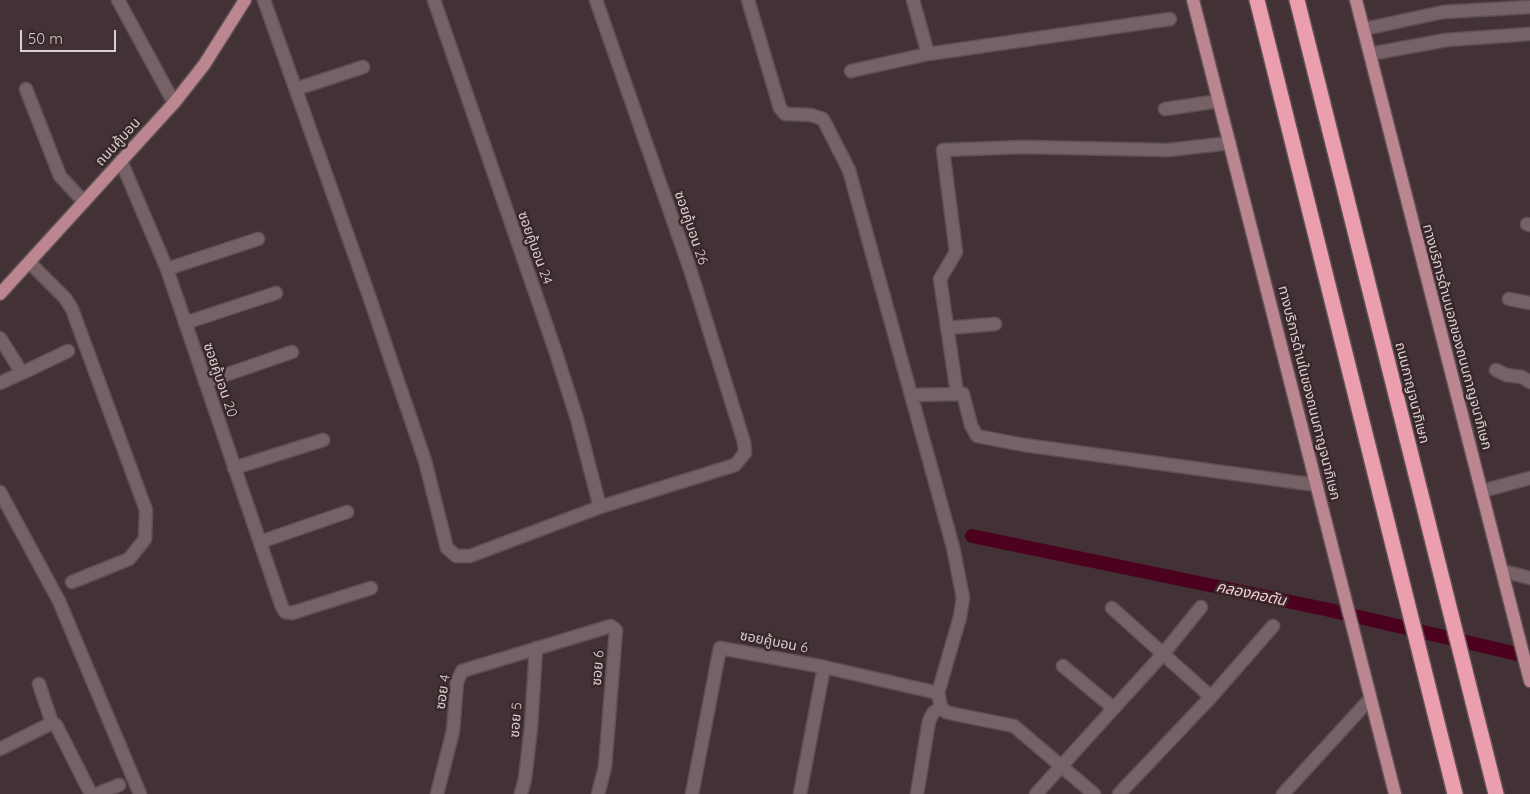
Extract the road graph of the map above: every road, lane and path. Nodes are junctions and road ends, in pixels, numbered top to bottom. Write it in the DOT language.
graph roads {
  1 [pos="118,0"];
  2 [pos="244,0"];
  3 [pos="264,0"];
  4 [pos="434,0"];
  5 [pos="596,0"];
  6 [pos="748,0"];
  7 [pos="913,0"];
  8 [pos="1193,0"];
  9 [pos="1257,0"];
  10 [pos="1297,0"];
  11 [pos="1356,0"];
  12 [pos="1530,6"];
  13 [pos="1170,19"];
  14 [pos="1364,29"];
  15 [pos="1530,34"];
  16 [pos="928,54"];
  17 [pos="1370,54"];
  18 [pos="363,67"];
  19 [pos="851,71"];
  20 [pos="26,89"];
  21 [pos="296,89"];
  22 [pos="1219,101"];
  23 [pos="174,103"];
  24 [pos="1165,109"];
  25 [pos="1230,143"];
  26 [pos="121,161"];
  27 [pos="84,202"];
  28 [pos="258,239"];
  29 [pos="30,263"];
  30 [pos="166,269"];
  31 [pos="276,293"];
  32 [pos="0,294"];
  33 [pos="1509,299"];
  34 [pos="1530,303"];
  35 [pos="185,323"];
  36 [pos="995,324"];
  37 [pos="947,328"];
  38 [pos="0,338"];
  39 [pos="68,351"];
  40 [pos="292,352"];
  41 [pos="1496,370"];
  42 [pos="22,372"];
  43 [pos="205,382"];
  44 [pos="1530,382"];
  45 [pos="0,383"];
  46 [pos="957,393"];
  47 [pos="911,395"];
  48 [pos="323,440"];
  49 [pos="234,468"];
  50 [pos="1530,478"];
  51 [pos="1317,485"];
  52 [pos="1482,491"];
  53 [pos="0,492"];
  54 [pos="600,507"];
  55 [pos="346,512"];
  56 [pos="260,542"];
  57 [pos="1503,571"];
  58 [pos="1530,578"];
  59 [pos="72,582"];
  60 [pos="371,588"];
  61 [pos="1201,607"];
  62 [pos="1112,608"];
  63 [pos="1273,626"];
  64 [pos="536,648"];
  65 [pos="1163,654"];
  66 [pos="1063,666"];
  67 [pos="824,667"];
  68 [pos="1530,681"];
  69 [pos="39,684"];
  70 [pos="938,693"];
  71 [pos="1211,696"];
  72 [pos="1370,699"];
  73 [pos="941,707"];
  74 [pos="1112,707"];
  75 [pos="52,723"];
  76 [pos="0,749"];
  77 [pos="1060,766"];
  78 [pos="119,785"];
  79 [pos="91,794"];
  80 [pos="97,794"];
  81 [pos="140,794"];
  82 [pos="437,794"];
  83 [pos="521,794"];
  84 [pos="598,794"];
  85 [pos="692,794"];
  86 [pos="800,794"];
  87 [pos="917,794"];
  88 [pos="1036,794"];
  89 [pos="1094,794"];
  90 [pos="1119,794"];
  91 [pos="1283,794"];
  92 [pos="1395,794"];
  93 [pos="1455,794"];
  94 [pos="1496,794"];
  1 -- 23 [label="street"];
  2 -- 23 [label="main road, ถนนคู้บอน"];
  3 -- 21 [label="street"];
  4 -- 54 [label="street, ซอยคู้บอน 24"];
  5 -- 54 [label="street, ซอยคู้บอน 26"];
  6 -- 47 [label="street"];
  7 -- 16 [label="street"];
  8 -- 22 [label="main road, ทางบริการด้านในของถนนกาญจนาภิเษก"];
  9 -- 93 [label="highway"];
  10 -- 94 [label="highway, ถนนกาญจนาภิเษก"];
  11 -- 14 [label="main road, ทางบริการด้านนอกของถนนกาญจนาภิเษก"];
  12 -- 14 [label="street"];
  13 -- 16 [label="street"];
  14 -- 17 [label="main road, ทางบริการด้านนอกของถนนกาญจนาภิเษก"];
  15 -- 17 [label="street"];
  16 -- 19 [label="street"];
  17 -- 52 [label="main road, ทางบริการด้านนอกของถนนกาญจนาภิเษก"];
  18 -- 21 [label="street"];
  20 -- 27 [label="street"];
  21 -- 54 [label="street"];
  22 -- 24 [label="street"];
  22 -- 25 [label="main road, ทางบริการด้านในของถนนกาญจนาภิเษก"];
  23 -- 26 [label="main road, ถนนคู้บอน"];
  25 -- 37 [label="street"];
  25 -- 51 [label="main road, ทางบริการด้านในของถนนกาญจนาภิเษก"];
  26 -- 27 [label="main road, ถนนคู้บอน"];
  26 -- 30 [label="street, ซอยคู้บอน 20"];
  27 -- 29 [label="main road, ถนนคู้บอน"];
  28 -- 30 [label="street"];
  29 -- 32 [label="main road, ถนนคู้บอน"];
  29 -- 59 [label="street"];
  30 -- 35 [label="street, ซอยคู้บอน 20"];
  31 -- 35 [label="street"];
  33 -- 34 [label="street"];
  35 -- 43 [label="street, ซอยคู้บอน 20"];
  36 -- 37 [label="street"];
  37 -- 46 [label="street"];
  38 -- 42 [label="street"];
  39 -- 42 [label="street"];
  40 -- 43 [label="street"];
  41 -- 44 [label="street"];
  42 -- 45 [label="street"];
  43 -- 49 [label="street, ซอยคู้บอน 20"];
  46 -- 47 [label="street"];
  46 -- 51 [label="street"];
  47 -- 70 [label="street"];
  48 -- 49 [label="street"];
  49 -- 56 [label="street, ซอยคู้บอน 20"];
  50 -- 52 [label="street"];
  51 -- 72 [label="main road, ทางบริการด้านในของถนนกาญจนาภิเษก"];
  52 -- 57 [label="main road, ทางบริการด้านนอกของถนนกาญจนาภิเษก"];
  53 -- 81 [label="street"];
  55 -- 56 [label="street"];
  56 -- 60 [label="street, ซอยคู้บอน 20"];
  57 -- 58 [label="street"];
  57 -- 68 [label="main road, ทางบริการด้านนอกของถนนกาญจนาภิเษก"];
  61 -- 65 [label="street"];
  62 -- 65 [label="street"];
  63 -- 71 [label="street"];
  64 -- 82 [label="street, ซอย 4"];
  64 -- 83 [label="street, ซอย 5"];
  64 -- 84 [label="street, ซอย 6"];
  65 -- 71 [label="street"];
  65 -- 74 [label="street"];
  66 -- 74 [label="street"];
  67 -- 70 [label="street, ซอยคู้บอน 6"];
  67 -- 85 [label="street, ซอยคู้บอน 6"];
  67 -- 86 [label="street"];
  69 -- 75 [label="street"];
  70 -- 73 [label="street"];
  71 -- 90 [label="street"];
  72 -- 91 [label="street"];
  72 -- 92 [label="main road, ทางบริการด้านในของถนนกาญจนาภิเษก"];
  73 -- 77 [label="street"];
  73 -- 87 [label="street"];
  74 -- 77 [label="street"];
  75 -- 76 [label="street"];
  75 -- 79 [label="street"];
  77 -- 88 [label="street"];
  77 -- 89 [label="street"];
  78 -- 80 [label="street"];
}
